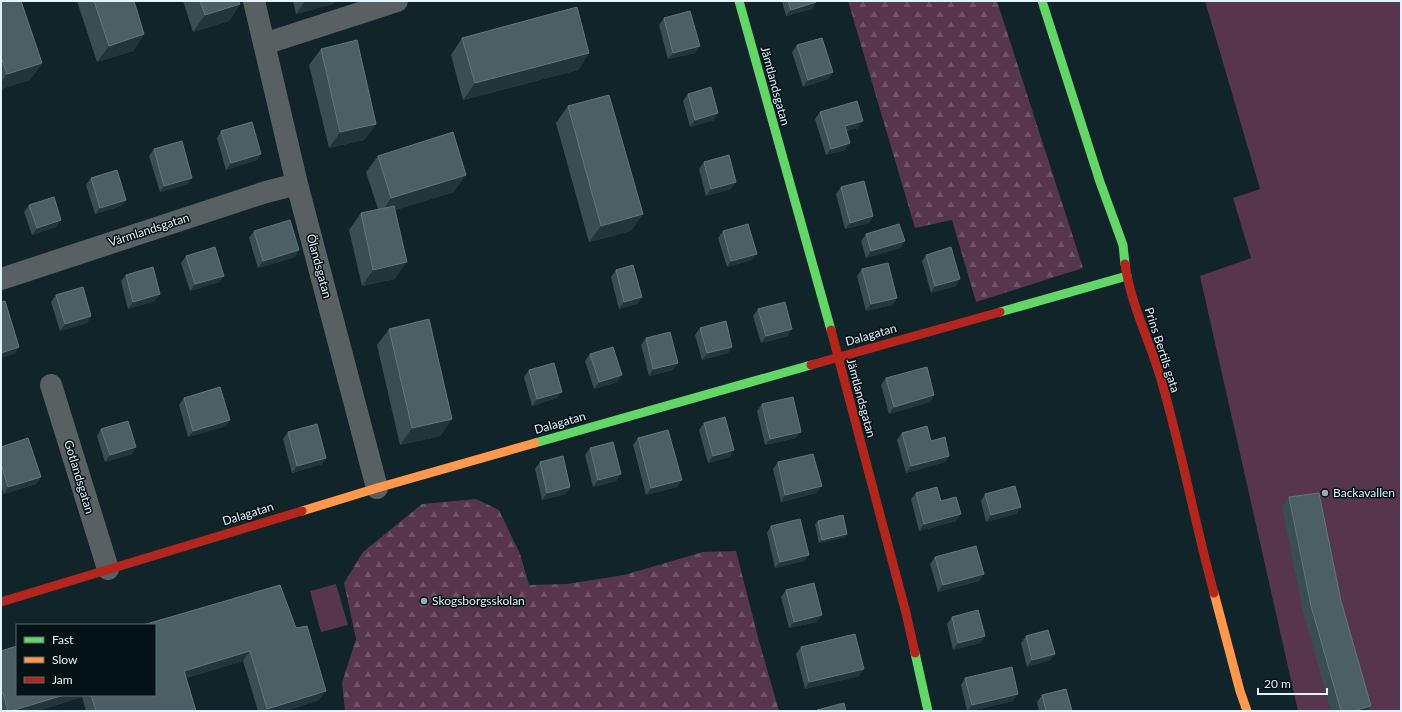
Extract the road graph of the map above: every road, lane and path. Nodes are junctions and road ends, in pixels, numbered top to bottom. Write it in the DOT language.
graph roads {
  1 [pos="254,1"];
  2 [pos="396,1"];
  3 [pos="739,1"];
  4 [pos="1042,1"];
  5 [pos="264,44"];
  6 [pos="297,184"];
  7 [pos="1127,276"];
  8 [pos="1,279"];
  9 [pos="838,357"];
  10 [pos="51,385"];
  11 [pos="377,488"];
  12 [pos="108,569"];
  13 [pos="1,602"];
  14 [pos="928,711"];
  15 [pos="1247,711"];
  1 -- 5 [label="street, Ölandsgatan"];
  2 -- 5 [label="street"];
  3 -- 9 [label="street, Jämtlandsgatan"];
  4 -- 7 [label="street, Prins Bertils gata"];
  5 -- 6 [label="street, Ölandsgatan"];
  6 -- 8 [label="street, Värmlandsgatan"];
  6 -- 11 [label="street, Ölandsgatan"];
  7 -- 9 [label="street, Dalagatan"];
  7 -- 15 [label="street, Prins Bertils gata"];
  9 -- 11 [label="street, Dalagatan"];
  9 -- 14 [label="street, Jämtlandsgatan"];
  10 -- 12 [label="street, Gotlandsgatan"];
  11 -- 12 [label="street, Dalagatan"];
  12 -- 13 [label="street, Dalagatan"];
}
